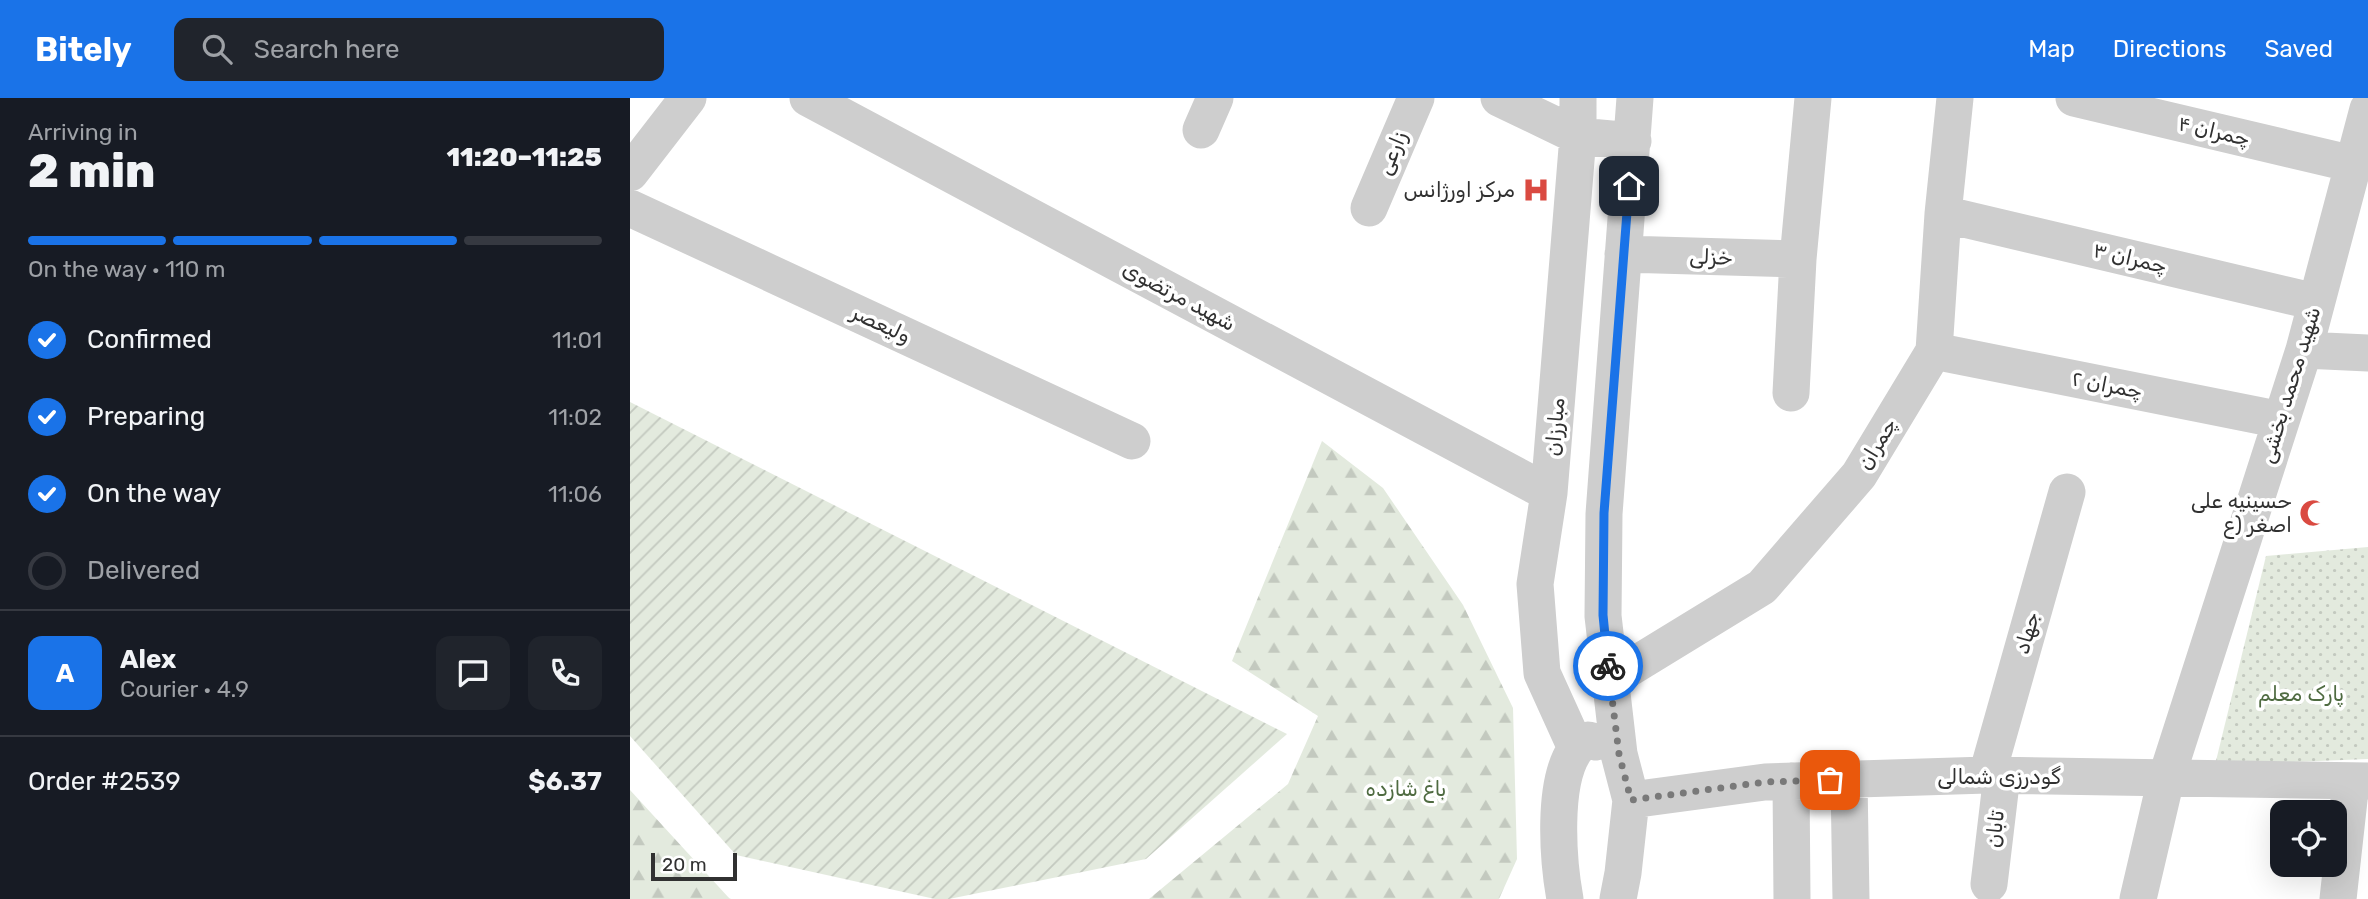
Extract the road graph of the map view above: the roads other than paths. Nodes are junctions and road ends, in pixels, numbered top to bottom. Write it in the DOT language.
graph roads {
  1 [pos="688,98"];
  2 [pos="808,98"];
  3 [pos="1416,98"];
  4 [pos="1499,98"];
  5 [pos="1578,98"];
  6 [pos="1635,98"];
  7 [pos="1813,98"];
  8 [pos="1955,98"];
  9 [pos="2074,98"];
  10 [pos="2368,109"];
  11 [pos="1578,136"];
  12 [pos="1633,141"];
  13 [pos="2353,164"];
  14 [pos="630,173"];
  15 [pos="630,208"];
  16 [pos="1369,208"];
  17 [pos="1943,214"];
  18 [pos="1623,254"];
  19 [pos="1798,259"];
  20 [pos="2316,302"];
  21 [pos="2304,350"];
  22 [pos="1934,351"];
  23 [pos="2368,353"];
  24 [pos="1791,393"];
  25 [pos="2281,420"];
  26 [pos="1132,441"];
  27 [pos="2067,492"];
  28 [pos="1549,493"];
  29 [pos="1609,680"];
  30 [pos="1576,748"];
  31 [pos="1619,754"];
  32 [pos="1994,775"];
  33 [pos="2166,779"];
  34 [pos="1849,780"];
  35 [pos="1791,781"];
  36 [pos="2360,781"];
  37 [pos="1631,800"];
  38 [pos="1989,884"];
  39 [pos="1565,899"];
  40 [pos="1618,899"];
  41 [pos="1792,899"];
  42 [pos="1851,899"];
  43 [pos="2138,899"];
  44 [pos="2338,899"];
  1 -- 14 [label="street"];
  2 -- 28 [label="street, شهید مرتضوی"];
  3 -- 16 [label="street, زارعی"];
  4 -- 11 [label="street"];
  5 -- 11 [label="street, مبارزان"];
  6 -- 12 [label="street"];
  7 -- 19 [label="street"];
  8 -- 17 [label="street, چمران"];
  9 -- 13 [label="street, چمران ۴"];
  10 -- 13 [label="street, شهید محمد بخشی"];
  11 -- 12 [label="street"];
  11 -- 28 [label="street, مبارزان"];
  12 -- 18 [label="street"];
  13 -- 20 [label="street, شهید محمد بخشی"];
  15 -- 26 [label="street, ولیعصر"];
  17 -- 20 [label="street, چمران ۳"];
  17 -- 22 [label="street, چمران"];
  18 -- 19 [label="street, خزلی"];
  18 -- 29 [label="street"];
  19 -- 24 [label="street"];
  20 -- 21 [label="street, شهید محمد بخشی"];
  21 -- 23 [label="street"];
  21 -- 25 [label="street, شهید محمد بخشی"];
  22 -- 25 [label="street, چمران ۲"];
  22 -- 29 [label="street, چمران"];
  25 -- 33 [label="street, شهید محمد بخشی"];
  27 -- 32 [label="street, جهاد"];
  28 -- 30 [label="street, مبارزان"];
  29 -- 31 [label="street"];
  30 -- 31 [label="street"];
  30 -- 39 [label="street"];
  31 -- 37 [label="street"];
  32 -- 33 [label="street, گودرزی شمالی"];
  32 -- 34 [label="street, گودرزی شمالی"];
  32 -- 38 [label="street, تابان"];
  33 -- 36 [label="street, گودرزی شمالی"];
  33 -- 43 [label="street, شهید محمد بخشی"];
  34 -- 35 [label="street, گودرزی شمالی"];
  34 -- 42 [label="street"];
  35 -- 37 [label="street, گودرزی شمالی"];
  35 -- 41 [label="street"];
  36 -- 44 [label="street"];
  37 -- 40 [label="street"];
}
